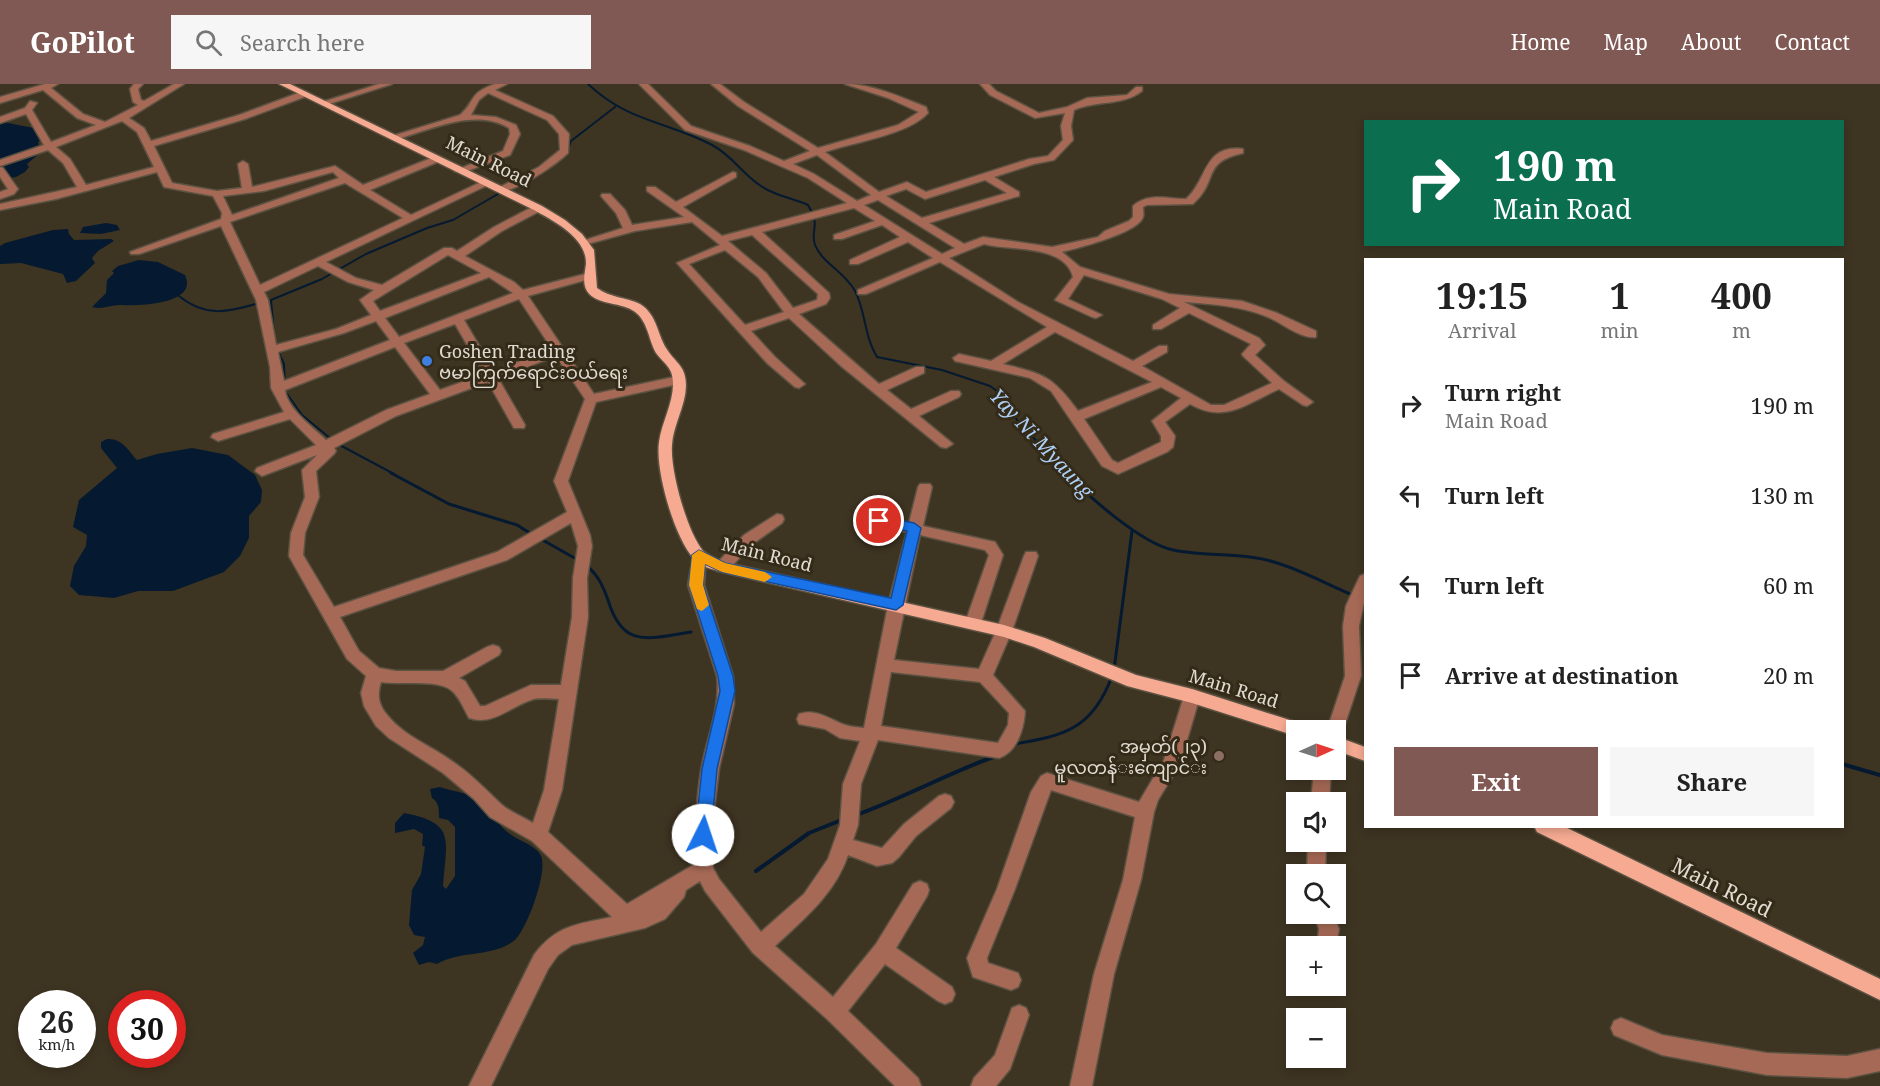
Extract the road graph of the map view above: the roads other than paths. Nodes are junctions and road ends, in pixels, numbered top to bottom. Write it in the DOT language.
graph roads {
  1 [pos="139,84"];
  2 [pos="180,84"];
  3 [pos="284,84"];
  4 [pos="503,84"];
  5 [pos="643,84"];
  6 [pos="715,84"];
  7 [pos="849,84"];
  8 [pos="984,84"];
  9 [pos="49,85"];
  10 [pos="381,85"];
  11 [pos="1,87"];
  12 [pos="1138,89"];
  13 [pos="488,90"];
  14 [pos="22,93"];
  15 [pos="304,94"];
  16 [pos="0,100"];
  17 [pos="323,103"];
  18 [pos="147,105"];
  19 [pos="1070,109"];
  20 [pos="28,110"];
  21 [pos="465,116"];
  22 [pos="123,118"];
  23 [pos="0,120"];
  24 [pos="105,125"];
  25 [pos="394,137"];
  26 [pos="148,145"];
  27 [pos="50,146"];
  28 [pos="818,152"];
  29 [pos="1240,152"];
  30 [pos="437,159"];
  31 [pos="0,163"];
  32 [pos="243,164"];
  33 [pos="785,164"];
  34 [pos="159,169"];
  35 [pos="0,170"];
  36 [pos="459,171"];
  37 [pos="733,175"];
  38 [pos="987,177"];
  39 [pos="346,179"];
  40 [pos="485,184"];
  41 [pos="264,188"];
  42 [pos="83,189"];
  43 [pos="363,189"];
  44 [pos="651,189"];
  45 [pos="248,190"];
  46 [pos="499,190"];
  47 [pos="217,195"];
  48 [pos="877,195"];
  49 [pos="0,196"];
  50 [pos="606,196"];
  51 [pos="857,204"];
  52 [pos="271,205"];
  53 [pos="676,206"];
  54 [pos="0,207"];
  55 [pos="538,208"];
  56 [pos="411,219"];
  57 [pos="694,219"];
  58 [pos="884,221"];
  59 [pos="225,222"];
  60 [pos="920,222"];
  61 [pos="629,229"];
  62 [pos="755,232"];
  63 [pos="838,237"];
  64 [pos="909,237"];
  65 [pos="584,242"];
  66 [pos="724,243"];
  67 [pos="962,248"];
  68 [pos="1055,250"];
  69 [pos="135,252"];
  70 [pos="457,255"];
  71 [pos="941,256"];
  72 [pos="318,262"];
  73 [pos="854,262"];
  74 [pos="1078,270"];
  75 [pos="488,274"];
  76 [pos="589,276"];
  77 [pos="383,289"];
  78 [pos="862,292"];
  79 [pos="520,294"];
  80 [pos="1166,297"];
  81 [pos="261,298"];
  82 [pos="1188,308"];
  83 [pos="791,314"];
  84 [pos="1096,315"];
  85 [pos="379,317"];
  86 [pos="458,319"];
  87 [pos="1055,327"];
  88 [pos="1157,327"];
  89 [pos="743,330"];
  90 [pos="1312,334"];
  91 [pos="397,342"];
  92 [pos="276,349"];
  93 [pos="1163,349"];
  94 [pos="559,351"];
  95 [pos="959,358"];
  96 [pos="992,366"];
  97 [pos="1134,366"];
  98 [pos="920,370"];
  99 [pos="492,375"];
  100 [pos="679,380"];
  101 [pos="1161,382"];
  102 [pos="799,384"];
  103 [pos="1280,384"];
  104 [pos="283,385"];
  105 [pos="878,389"];
  106 [pos="955,394"];
  107 [pos="437,395"];
  108 [pos="1190,398"];
  109 [pos="591,399"];
  110 [pos="1307,402"];
  111 [pos="292,414"];
  112 [pos="910,415"];
  113 [pos="1076,417"];
  114 [pos="519,425"];
  115 [pos="218,436"];
  116 [pos="331,443"];
  117 [pos="946,444"];
  118 [pos="261,471"];
  119 [pos="925,487"];
  120 [pos="575,514"];
  121 [pos="777,519"];
  122 [pos="879,521"];
  123 [pos="914,528"];
  124 [pos="699,555"];
  125 [pos="1031,556"];
  126 [pos="722,567"];
  127 [pos="1362,585"];
  128 [pos="896,605"];
  129 [pos="331,614"];
  130 [pos="973,623"];
  131 [pos="1004,631"];
  132 [pos="494,651"];
  133 [pos="884,666"];
  134 [pos="375,674"];
  135 [pos="984,676"];
  136 [pos="446,678"];
  137 [pos="567,692"];
  138 [pos="1192,696"];
  139 [pos="805,719"];
  140 [pos="1338,720"];
  141 [pos="1286,726"];
  142 [pos="871,734"];
  143 [pos="1346,746"];
  144 [pos="1364,754"];
  145 [pos="945,802"];
  146 [pos="1145,812"];
  147 [pos="1547,828"];
  148 [pos="538,835"];
  149 [pos="842,844"];
  150 [pos="705,868"];
  151 [pos="682,884"];
  152 [pos="920,890"];
  153 [pos="760,946"];
  154 [pos="883,951"];
  155 [pos="1011,980"];
  156 [pos="1880,990"];
  157 [pos="945,994"];
  158 [pos="834,1012"];
  159 [pos="1019,1015"];
  160 [pos="1621,1028"];
  161 [pos="1880,1060"];
  162 [pos="480,1086"];
  163 [pos="910,1086"];
  164 [pos="982,1086"];
  165 [pos="1081,1086"];
  1 -- 18 [label="street"];
  2 -- 18 [label="street"];
  3 -- 15 [label="main road, Main Road"];
  4 -- 13 [label="street"];
  5 -- 33 [label="street"];
  6 -- 28 [label="street"];
  7 -- 28 [label="street"];
  8 -- 19 [label="street"];
  9 -- 14 [label="street"];
  9 -- 24 [label="street"];
  10 -- 17 [label="street"];
  11 -- 14 [label="street"];
  12 -- 19 [label="street"];
  13 -- 21 [label="street"];
  13 -- 46 [label="street"];
  14 -- 16 [label="street"];
  14 -- 20 [label="street"];
  15 -- 17 [label="main road, Main Road"];
  15 -- 26 [label="street"];
  17 -- 25 [label="main road, Main Road"];
  18 -- 22 [label="street"];
  19 -- 38 [label="street"];
  20 -- 23 [label="street"];
  20 -- 27 [label="street"];
  21 -- 25 [label="street"];
  21 -- 36 [label="street"];
  22 -- 24 [label="street"];
  22 -- 26 [label="street"];
  24 -- 27 [label="street"];
  25 -- 30 [label="main road, Main Road"];
  26 -- 34 [label="street"];
  27 -- 31 [label="street"];
  27 -- 42 [label="street"];
  28 -- 33 [label="street"];
  28 -- 48 [label="street"];
  29 -- 68 [label="street"];
  30 -- 36 [label="main road, Main Road"];
  30 -- 43 [label="street"];
  32 -- 45 [label="street"];
  33 -- 51 [label="street"];
  34 -- 42 [label="street"];
  34 -- 47 [label="street"];
  35 -- 49 [label="street"];
  36 -- 40 [label="main road, Main Road"];
  37 -- 53 [label="street"];
  38 -- 48 [label="street"];
  38 -- 60 [label="street"];
  39 -- 41 [label="street"];
  39 -- 43 [label="street"];
  39 -- 52 [label="street"];
  40 -- 46 [label="main road, Main Road"];
  40 -- 56 [label="street"];
  41 -- 45 [label="street"];
  41 -- 52 [label="street"];
  42 -- 54 [label="street"];
  43 -- 56 [label="street"];
  44 -- 53 [label="street"];
  45 -- 47 [label="street"];
  46 -- 55 [label="main road, Main Road"];
  47 -- 59 [label="street"];
  48 -- 51 [label="street"];
  48 -- 60 [label="street"];
  50 -- 61 [label="street"];
  51 -- 58 [label="street"];
  51 -- 62 [label="street"];
  52 -- 59 [label="street"];
  53 -- 57 [label="street"];
  55 -- 65 [label="main road, Main Road"];
  55 -- 70 [label="street"];
  56 -- 72 [label="street"];
  57 -- 61 [label="street"];
  57 -- 66 [label="street"];
  58 -- 63 [label="street"];
  58 -- 64 [label="street"];
  59 -- 69 [label="street"];
  59 -- 81 [label="street"];
  60 -- 67 [label="street"];
  61 -- 65 [label="street"];
  62 -- 66 [label="street"];
  62 -- 83 [label="street"];
  64 -- 71 [label="street"];
  64 -- 73 [label="street"];
  65 -- 76 [label="main road"];
  66 -- 83 [label="street"];
  66 -- 89 [label="street"];
  67 -- 68 [label="street"];
  67 -- 71 [label="street"];
  68 -- 74 [label="street"];
  70 -- 75 [label="street"];
  70 -- 77 [label="street"];
  71 -- 78 [label="street"];
  71 -- 87 [label="street"];
  72 -- 77 [label="street"];
  72 -- 81 [label="street"];
  74 -- 80 [label="street"];
  74 -- 84 [label="street"];
  75 -- 79 [label="street"];
  75 -- 85 [label="street"];
  76 -- 79 [label="street"];
  76 -- 100 [label="main road"];
  77 -- 85 [label="street"];
  79 -- 86 [label="street"];
  79 -- 94 [label="street"];
  80 -- 82 [label="street"];
  80 -- 90 [label="street"];
  81 -- 92 [label="street"];
  82 -- 88 [label="street"];
  82 -- 103 [label="street"];
  83 -- 89 [label="street"];
  83 -- 105 [label="street"];
  85 -- 91 [label="street"];
  85 -- 92 [label="street"];
  86 -- 91 [label="street"];
  86 -- 99 [label="street"];
  87 -- 96 [label="street"];
  87 -- 97 [label="street"];
  89 -- 102 [label="street"];
  91 -- 104 [label="street"];
  91 -- 107 [label="street"];
  92 -- 104 [label="street"];
  93 -- 97 [label="street"];
  94 -- 99 [label="street"];
  94 -- 109 [label="street"];
  95 -- 96 [label="street"];
  96 -- 113 [label="street"];
  97 -- 101 [label="street"];
  98 -- 105 [label="street"];
  99 -- 107 [label="street"];
  99 -- 114 [label="street"];
  100 -- 109 [label="street"];
  100 -- 124 [label="main road, Main Road"];
  101 -- 108 [label="street"];
  101 -- 113 [label="street"];
  103 -- 108 [label="street"];
  103 -- 110 [label="street"];
  104 -- 111 [label="street"];
  105 -- 112 [label="street"];
  106 -- 112 [label="street"];
  107 -- 116 [label="street"];
  108 -- 113 [label="street"];
  109 -- 120 [label="street"];
  111 -- 115 [label="street"];
  111 -- 116 [label="street"];
  112 -- 117 [label="street"];
  116 -- 118 [label="street"];
  116 -- 129 [label="street"];
  119 -- 123 [label="street"];
  120 -- 129 [label="street"];
  120 -- 137 [label="street"];
  121 -- 126 [label="street"];
  122 -- 123 [label="street"];
  123 -- 128 [label="street"];
  123 -- 130 [label="street"];
  124 -- 126 [label="main road, Main Road"];
  124 -- 150 [label="street"];
  125 -- 131 [label="street"];
  126 -- 128 [label="main road, Main Road"];
  127 -- 140 [label="street"];
  128 -- 130 [label="main road, Main Road"];
  128 -- 133 [label="street"];
  129 -- 134 [label="street"];
  130 -- 131 [label="main road, Main Road"];
  131 -- 135 [label="street"];
  131 -- 138 [label="main road, Main Road"];
  132 -- 136 [label="street"];
  133 -- 135 [label="street"];
  133 -- 142 [label="street"];
  134 -- 136 [label="street"];
  134 -- 148 [label="street"];
  135 -- 142 [label="street"];
  136 -- 137 [label="street"];
  137 -- 148 [label="street"];
  138 -- 141 [label="main road, Main Road"];
  138 -- 146 [label="street"];
  139 -- 142 [label="street"];
  142 -- 149 [label="street"];
  143 -- 144 [label="main road"];
  145 -- 149 [label="street"];
  146 -- 155 [label="street"];
  146 -- 165 [label="street"];
  147 -- 156 [label="main road, Main Road"];
  148 -- 151 [label="street"];
  149 -- 153 [label="street"];
  150 -- 151 [label="street"];
  150 -- 153 [label="street"];
  151 -- 162 [label="street"];
  152 -- 154 [label="street"];
  153 -- 158 [label="street"];
  154 -- 157 [label="street"];
  154 -- 158 [label="street"];
  158 -- 163 [label="street"];
  159 -- 164 [label="street"];
  160 -- 161 [label="street"];
}
